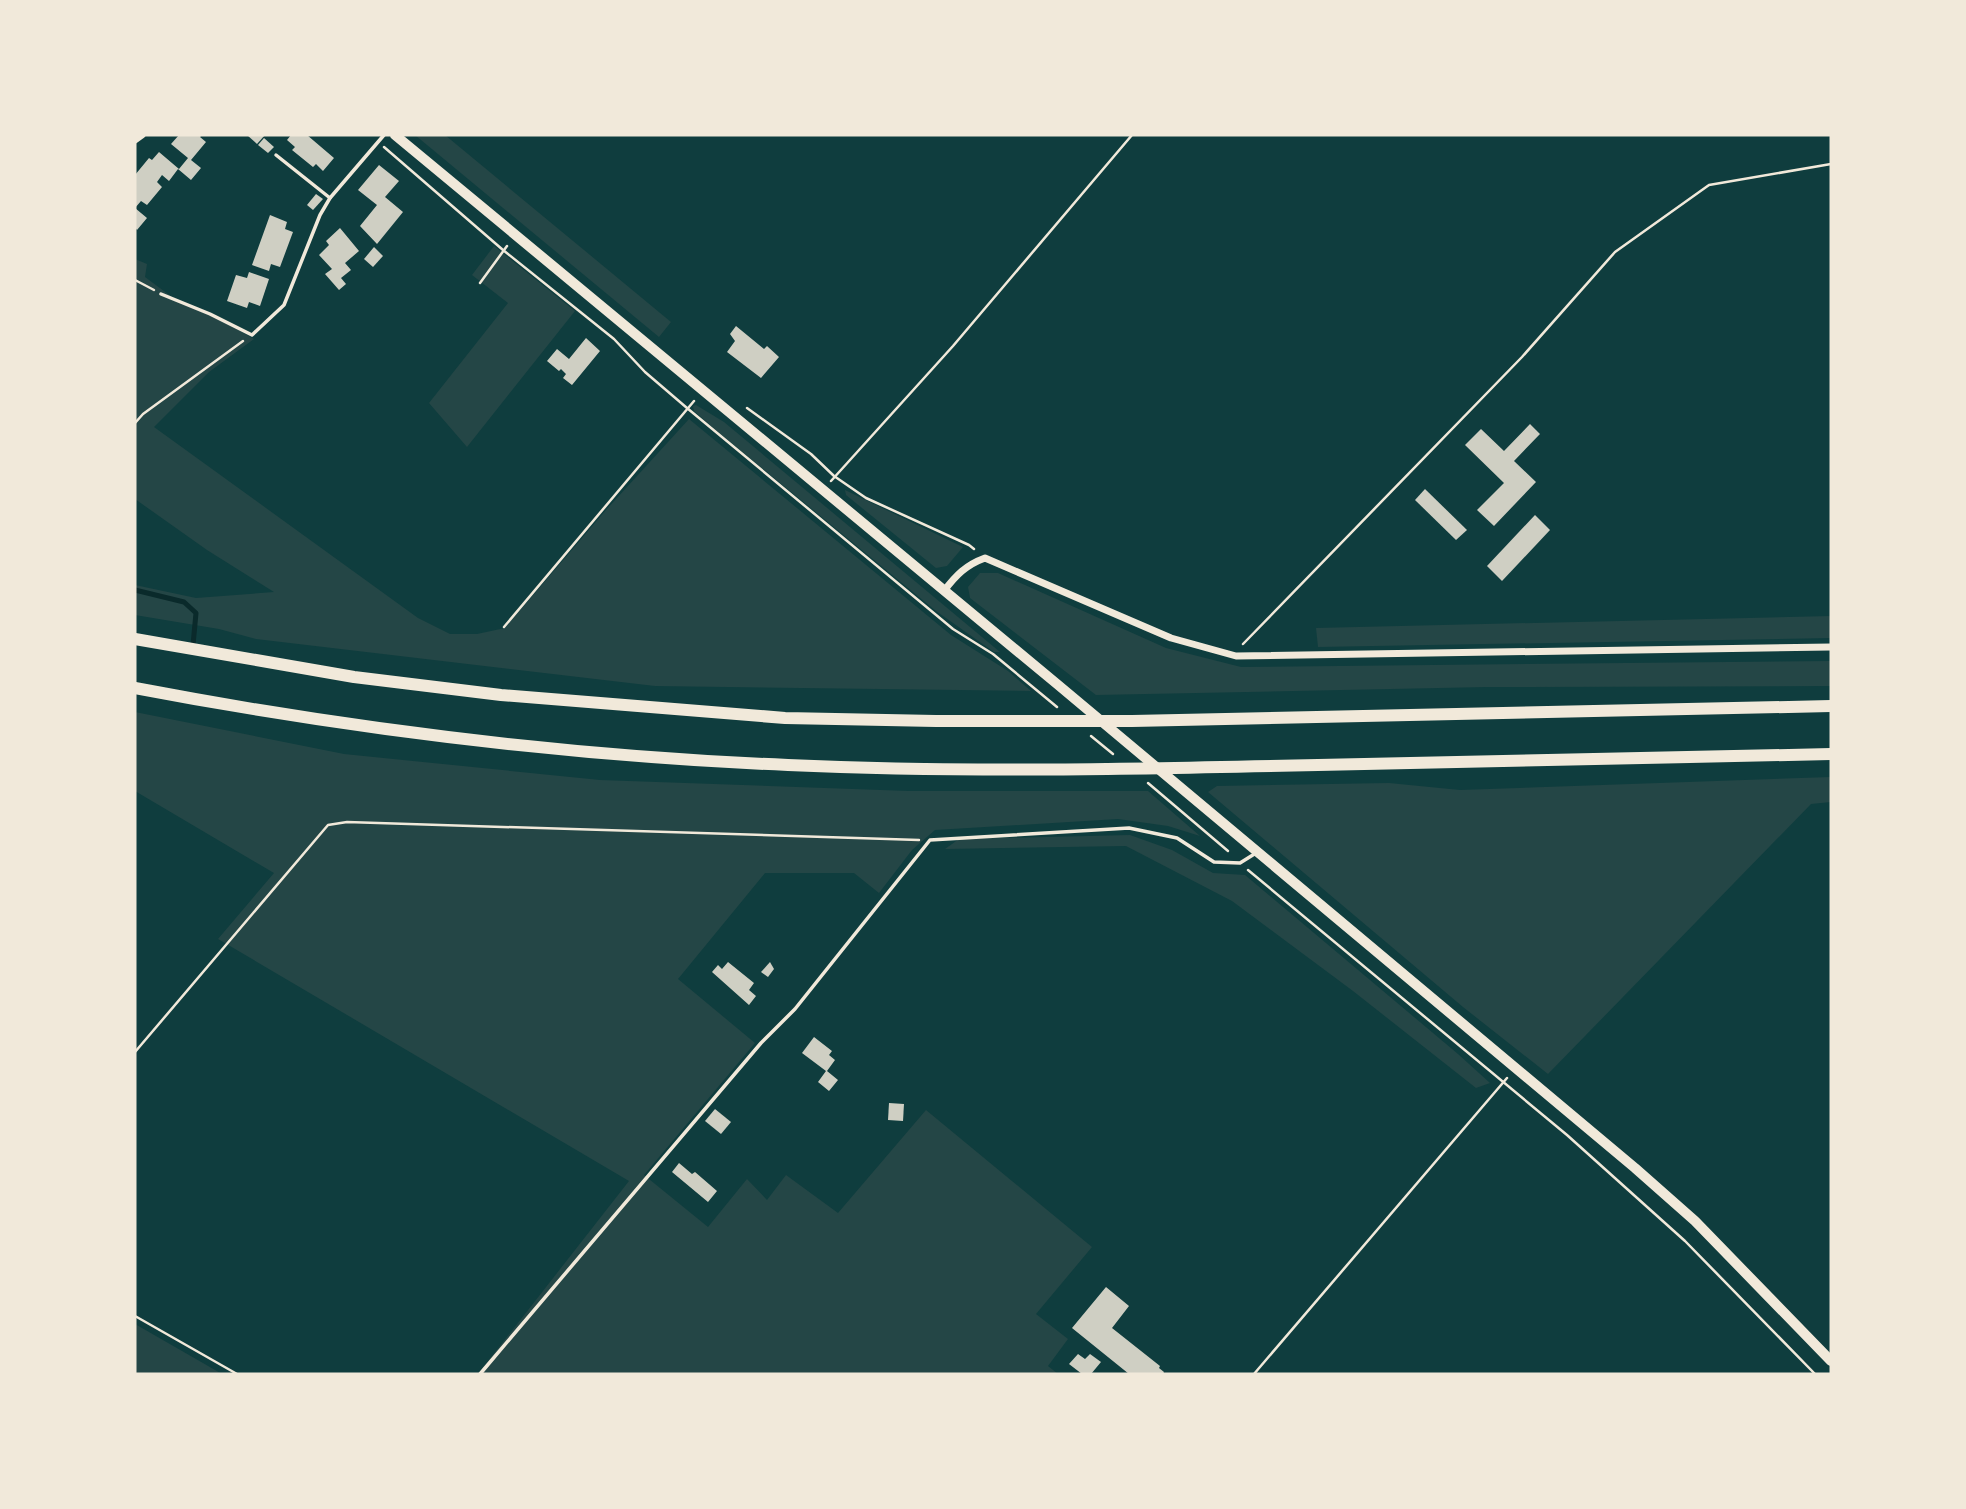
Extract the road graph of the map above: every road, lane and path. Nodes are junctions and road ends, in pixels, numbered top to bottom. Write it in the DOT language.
graph roads {
  1 [pos="142,135"];
  2 [pos="384,135"];
  3 [pos="395,135"];
  4 [pos="1132,135"];
  5 [pos="135,140"];
  6 [pos="378,142"];
  7 [pos="276,155"];
  8 [pos="1831,164"];
  9 [pos="330,198"];
  10 [pos="515,235"];
  11 [pos="503,250"];
  12 [pos="135,280"];
  13 [pos="480,283"];
  14 [pos="161,294"];
  15 [pos="252,335"];
  16 [pos="704,391"];
  17 [pos="687,408"];
  18 [pos="728,411"];
  19 [pos="135,424"];
  20 [pos="834,476"];
  21 [pos="985,558"];
  22 [pos="944,591"];
  23 [pos="504,627"];
  24 [pos="135,639"];
  25 [pos="1831,647"];
  26 [pos="1236,656"];
  27 [pos="135,688"];
  28 [pos="1831,706"];
  29 [pos="1063,712"];
  30 [pos="1084,730"];
  31 [pos="1831,754"];
  32 [pos="1115,756"];
  33 [pos="1146,782"];
  34 [pos="930,840"];
  35 [pos="1258,852"];
  36 [pos="1240,863"];
  37 [pos="135,1052"];
  38 [pos="1515,1067"];
  39 [pos="1503,1083"];
  40 [pos="135,1316"];
  41 [pos="1831,1361"];
  42 [pos="237,1374"];
  43 [pos="480,1374"];
  44 [pos="1254,1374"];
  45 [pos="1815,1374"];
  1 -- 5 [label="street"];
  2 -- 6 [label="lane"];
  3 -- 10 [label="main road"];
  4 -- 20 [label="path"];
  6 -- 9 [label="lane"];
  6 -- 11 [label="path"];
  7 -- 9 [label="lane"];
  8 -- 26 [label="path"];
  9 -- 15 [label="lane"];
  10 -- 11 [label="path"];
  10 -- 16 [label="main road"];
  11 -- 13 [label="path"];
  11 -- 17 [label="path"];
  12 -- 14 [label="path"];
  14 -- 15 [label="lane"];
  15 -- 19 [label="path"];
  16 -- 17 [label="path"];
  16 -- 18 [label="main road"];
  17 -- 23 [label="path"];
  17 -- 29 [label="path"];
  18 -- 20 [label="path"];
  18 -- 22 [label="main road"];
  20 -- 21 [label="path"];
  21 -- 22 [label="street"];
  21 -- 26 [label="street"];
  22 -- 35 [label="main road"];
  24 -- 28 [label="highway"];
  25 -- 26 [label="street"];
  27 -- 31 [label="highway"];
  30 -- 32 [label="path"];
  33 -- 36 [label="path"];
  34 -- 36 [label="lane"];
  34 -- 37 [label="path"];
  34 -- 43 [label="lane"];
  35 -- 36 [label="lane"];
  35 -- 38 [label="main road"];
  36 -- 39 [label="path"];
  38 -- 39 [label="path"];
  38 -- 41 [label="main road"];
  39 -- 44 [label="path"];
  39 -- 45 [label="path"];
  40 -- 42 [label="path"];
}
